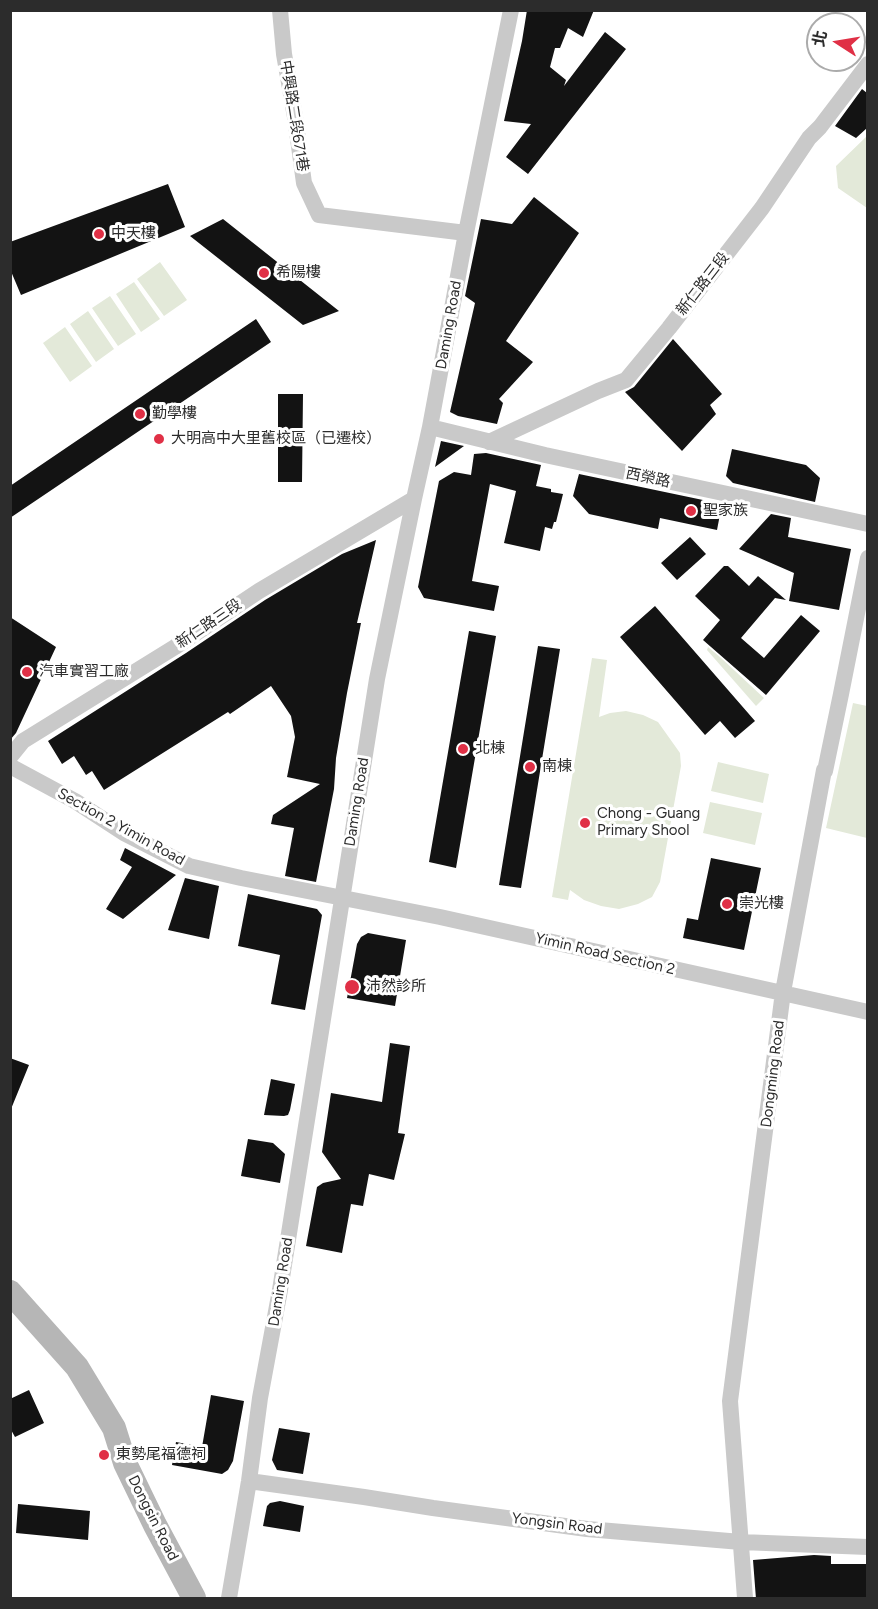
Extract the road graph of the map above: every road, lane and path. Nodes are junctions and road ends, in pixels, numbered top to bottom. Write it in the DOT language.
graph roads {
  1 [pos="280,10"];
  2 [pos="511,10"];
  3 [pos="867,64"];
  4 [pos="466,233"];
  5 [pos="430,427"];
  6 [pos="489,442"];
  7 [pos="414,499"];
  8 [pos="867,524"];
  9 [pos="867,558"];
  10 [pos="10,757"];
  11 [pos="10,765"];
  12 [pos="342,898"];
  13 [pos="783,992"];
  14 [pos="867,1012"];
  15 [pos="10,1292"];
  16 [pos="249,1481"];
  17 [pos="741,1542"];
  18 [pos="867,1547"];
  19 [pos="194,1599"];
  20 [pos="229,1599"];
  21 [pos="745,1599"];
  1 -- 4 [label="street, 中興路二段671巷"];
  2 -- 4 [label="street, Daming Road"];
  3 -- 6 [label="street, 新仁路三段"];
  4 -- 5 [label="street, Daming Road"];
  5 -- 6 [label="street, 西榮路"];
  5 -- 7 [label="street, Daming Road"];
  6 -- 8 [label="street, 西榮路"];
  7 -- 10 [label="street, 新仁路三段"];
  7 -- 12 [label="street, Daming Road"];
  9 -- 13 [label="street, Dongming Road"];
  11 -- 12 [label="street, Section 2 Yimin Road"];
  12 -- 13 [label="street, Yimin Road Section 2"];
  12 -- 16 [label="street, Daming Road"];
  13 -- 14 [label="street, Yimin Road Section 2"];
  13 -- 17 [label="street, Dongming Road"];
  15 -- 19 [label="street, Dongsin Road"];
  16 -- 17 [label="street, Yongsin Road"];
  16 -- 20 [label="street, Daming Road"];
  17 -- 18 [label="street, Yongsin Road"];
  17 -- 21 [label="street, Dongming Road"];
}
